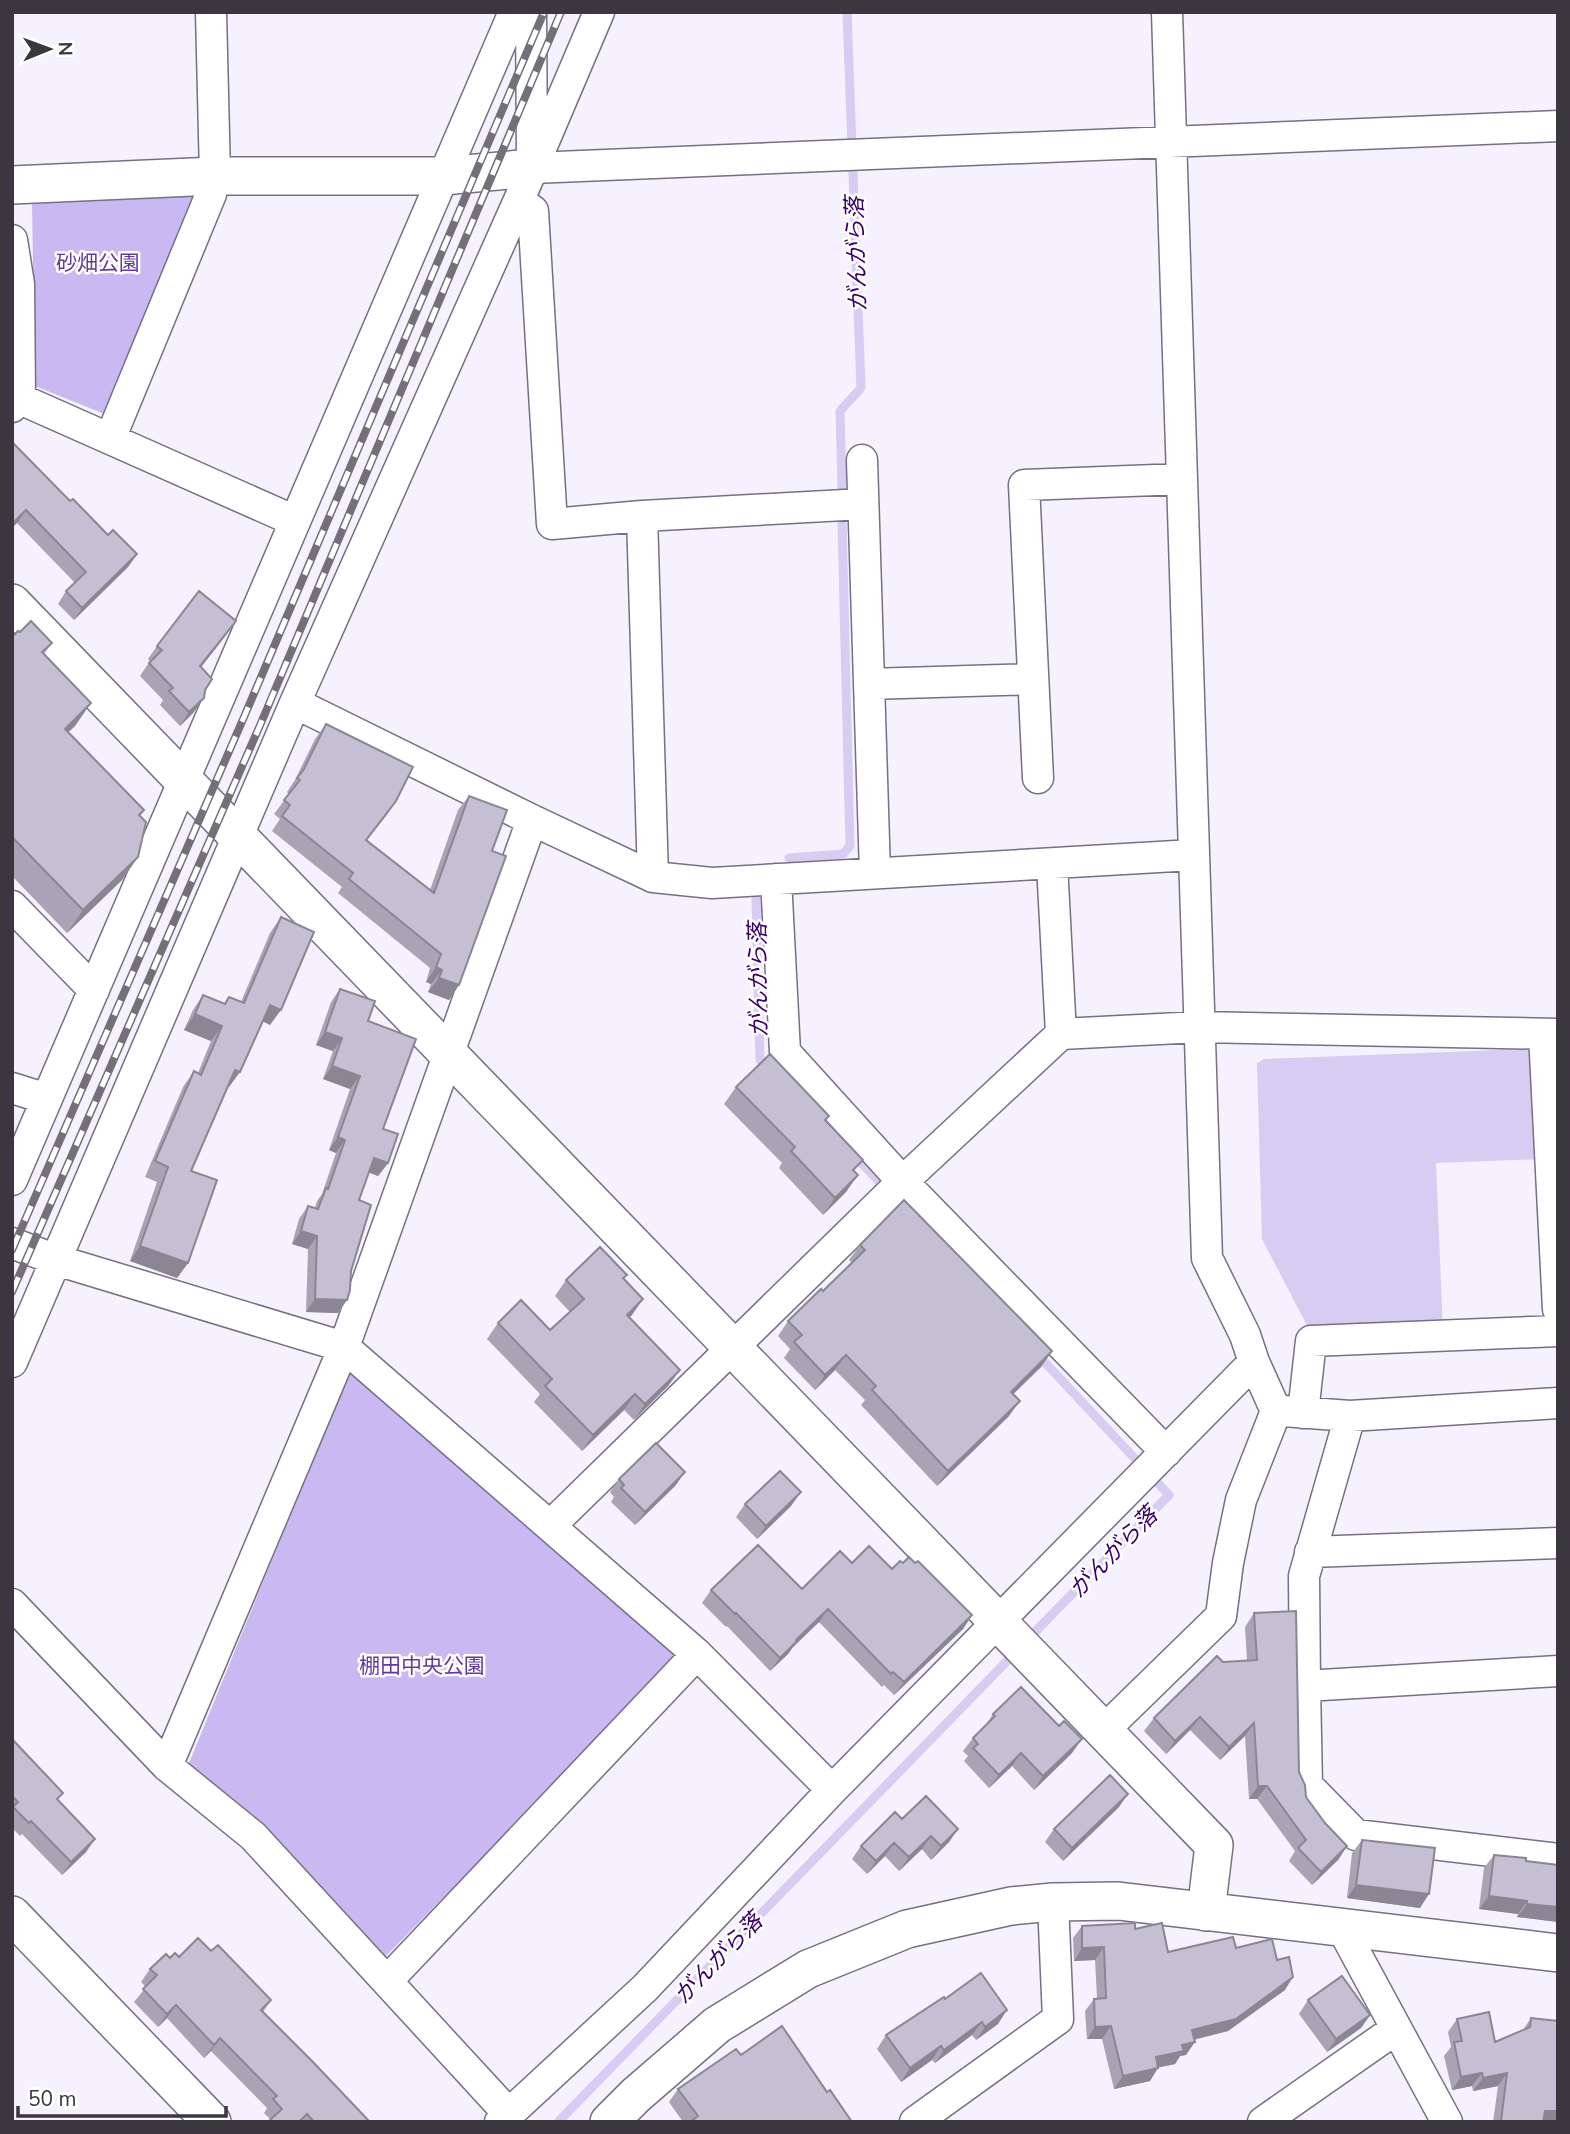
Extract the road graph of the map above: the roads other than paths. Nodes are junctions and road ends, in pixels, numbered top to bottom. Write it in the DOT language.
graph roads {
  1 [pos="211,12"];
  2 [pos="514,12"];
  3 [pos="531,12"];
  4 [pos="599,12"];
  5 [pos="1167,12"];
  6 [pos="1558,126"];
  7 [pos="1172,142"];
  8 [pos="215,176"];
  9 [pos="443,176"];
  10 [pos="525,184"];
  11 [pos="12,185"];
  12 [pos="12,240"];
  13 [pos="16,403"];
  14 [pos="110,439"];
  15 [pos="862,460"];
  16 [pos="1182,479"];
  17 [pos="863,503"];
  18 [pos="642,516"];
  19 [pos="295,521"];
  20 [pos="12,603"];
  21 [pos="1033,679"];
  22 [pos="869,684"];
  23 [pos="295,704"];
  24 [pos="1038,778"];
  25 [pos="184,781"];
  26 [pos="532,820"];
  27 [pos="238,836"];
  28 [pos="1194,855"];
  29 [pos="1052,864"];
  30 [pos="875,873"];
  31 [pos="653,877"];
  32 [pos="776,880"];
  33 [pos="12,906"];
  34 [pos="94,990"];
  35 [pos="1199,1027"];
  36 [pos="1061,1034"];
  37 [pos="1551,1034"];
  38 [pos="448,1054"];
  39 [pos="12,1088"];
  40 [pos="47,1099"];
  41 [pos="12,1180"];
  42 [pos="902,1182"];
  43 [pos="12,1243"];
  44 [pos="56,1260"];
  45 [pos="1558,1309"];
  46 [pos="1558,1331"];
  47 [pos="344,1347"];
  48 [pos="733,1348"];
  49 [pos="12,1362"];
  50 [pos="1255,1362"];
  51 [pos="1558,1403"];
  52 [pos="1290,1412"];
  53 [pos="1350,1416"];
  54 [pos="1166,1452"];
  55 [pos="550,1525"];
  56 [pos="1558,1543"];
  57 [pos="1310,1552"];
  58 [pos="12,1604"];
  59 [pos="1013,1637"];
  60 [pos="697,1654"];
  61 [pos="1558,1671"];
  62 [pos="1305,1686"];
  63 [pos="1103,1731"];
  64 [pos="167,1766"];
  65 [pos="832,1790"];
  66 [pos="1558,1859"];
  67 [pos="1053,1902"];
  68 [pos="1191,1910"];
  69 [pos="12,1915"];
  70 [pos="1342,1928"];
  71 [pos="1558,1953"];
  72 [pos="387,1981"];
  73 [pos="1395,2029"];
  74 [pos="504,2117"];
  75 [pos="212,2122"];
  76 [pos="609,2122"];
  77 [pos="915,2122"];
  78 [pos="1263,2122"];
  79 [pos="1447,2122"];
  1 -- 8 [label="street"];
  2 -- 9 [label="street"];
  3 -- 10 [label="street"];
  4 -- 10 [label="street"];
  5 -- 7 [label="street"];
  6 -- 7 [label="street"];
  7 -- 10 [label="street"];
  7 -- 16 [label="street"];
  8 -- 9 [label="street"];
  8 -- 11 [label="street"];
  8 -- 14 [label="street"];
  9 -- 10 [label="street"];
  9 -- 19 [label="street"];
  10 -- 18 [label="street"];
  10 -- 23 [label="street"];
  12 -- 13 [label="street"];
  13 -- 14 [label="street"];
  14 -- 19 [label="street"];
  15 -- 17 [label="street"];
  16 -- 21 [label="street"];
  16 -- 28 [label="street"];
  17 -- 18 [label="street"];
  17 -- 22 [label="street"];
  18 -- 31 [label="street"];
  19 -- 25 [label="street"];
  20 -- 25 [label="street"];
  21 -- 22 [label="street"];
  21 -- 24 [label="street"];
  22 -- 30 [label="street"];
  23 -- 26 [label="street"];
  23 -- 27 [label="street"];
  25 -- 27 [label="street"];
  25 -- 34 [label="street"];
  26 -- 31 [label="street"];
  26 -- 38 [label="street"];
  27 -- 38 [label="street"];
  27 -- 44 [label="street"];
  28 -- 29 [label="street"];
  28 -- 35 [label="street"];
  29 -- 30 [label="street"];
  29 -- 36 [label="street"];
  30 -- 32 [label="street"];
  31 -- 32 [label="street"];
  32 -- 42 [label="street"];
  33 -- 34 [label="street"];
  34 -- 40 [label="street"];
  35 -- 36 [label="street"];
  35 -- 37 [label="street"];
  35 -- 50 [label="street"];
  36 -- 42 [label="street"];
  37 -- 45 [label="street"];
  38 -- 47 [label="street"];
  38 -- 48 [label="street"];
  39 -- 40 [label="street"];
  40 -- 41 [label="street"];
  42 -- 48 [label="street"];
  42 -- 54 [label="street"];
  43 -- 44 [label="street"];
  44 -- 47 [label="street"];
  44 -- 49 [label="street"];
  46 -- 52 [label="street"];
  47 -- 55 [label="street"];
  47 -- 64 [label="street"];
  48 -- 55 [label="street"];
  48 -- 59 [label="street"];
  50 -- 52 [label="street"];
  50 -- 54 [label="street"];
  51 -- 53 [label="street"];
  52 -- 53 [label="street"];
  52 -- 63 [label="street"];
  53 -- 57 [label="street"];
  54 -- 59 [label="street"];
  55 -- 60 [label="street"];
  56 -- 57 [label="street"];
  57 -- 62 [label="street"];
  58 -- 64 [label="street"];
  59 -- 63 [label="street"];
  59 -- 65 [label="street"];
  60 -- 65 [label="street"];
  60 -- 72 [label="street"];
  61 -- 62 [label="street"];
  62 -- 66 [label="street"];
  63 -- 68 [label="street"];
  64 -- 72 [label="street"];
  65 -- 74 [label="street"];
  67 -- 68 [label="street"];
  67 -- 76 [label="street"];
  67 -- 77 [label="street"];
  68 -- 70 [label="street"];
  69 -- 75 [label="street"];
  70 -- 71 [label="street"];
  70 -- 73 [label="street"];
  72 -- 74 [label="street"];
  73 -- 78 [label="street"];
  73 -- 79 [label="street"];
}
